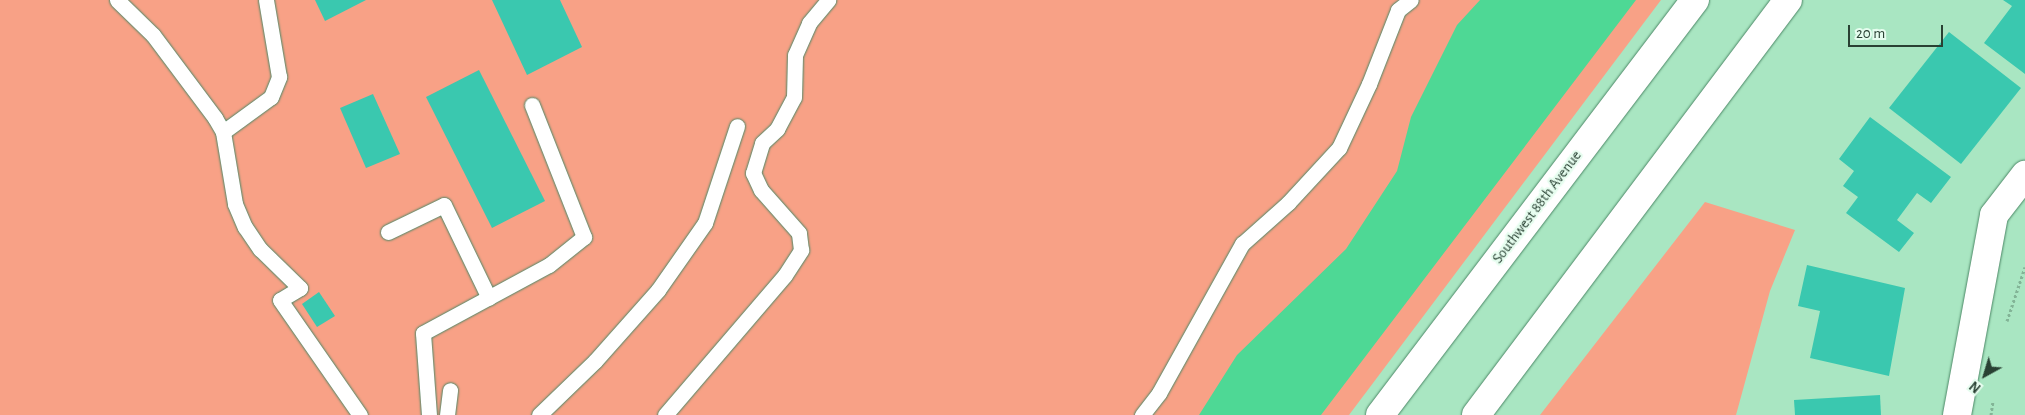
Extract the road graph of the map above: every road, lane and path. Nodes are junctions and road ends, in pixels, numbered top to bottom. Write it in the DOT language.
graph roads {
  1 [pos="117,0"];
  2 [pos="266,0"];
  3 [pos="828,0"];
  4 [pos="1411,0"];
  5 [pos="1695,0"];
  6 [pos="1788,0"];
  7 [pos="532,105"];
  8 [pos="737,126"];
  9 [pos="223,132"];
  10 [pos="2025,175"];
  11 [pos="388,232"];
  12 [pos="2025,267"];
  13 [pos="489,298"];
  14 [pos="2005,331"];
  15 [pos="450,390"];
  16 [pos="1993,396"];
  17 [pos="360,415"];
  18 [pos="429,415"];
  19 [pos="447,415"];
  20 [pos="539,415"];
  21 [pos="665,415"];
  22 [pos="1142,415"];
  23 [pos="1380,415"];
  24 [pos="1476,415"];
  25 [pos="1957,415"];
  26 [pos="1991,415"];
  1 -- 9 [label="lane"];
  2 -- 9 [label="lane"];
  3 -- 21 [label="lane"];
  4 -- 22 [label="lane"];
  5 -- 23 [label="main road, Southwest 88th Avenue"];
  6 -- 24 [label="main road"];
  7 -- 13 [label="lane"];
  8 -- 20 [label="lane"];
  9 -- 17 [label="lane"];
  10 -- 25 [label="main road"];
  11 -- 13 [label="lane"];
  12 -- 14 [label="path"];
  13 -- 18 [label="lane"];
  15 -- 19 [label="lane"];
  16 -- 26 [label="path"];
}
